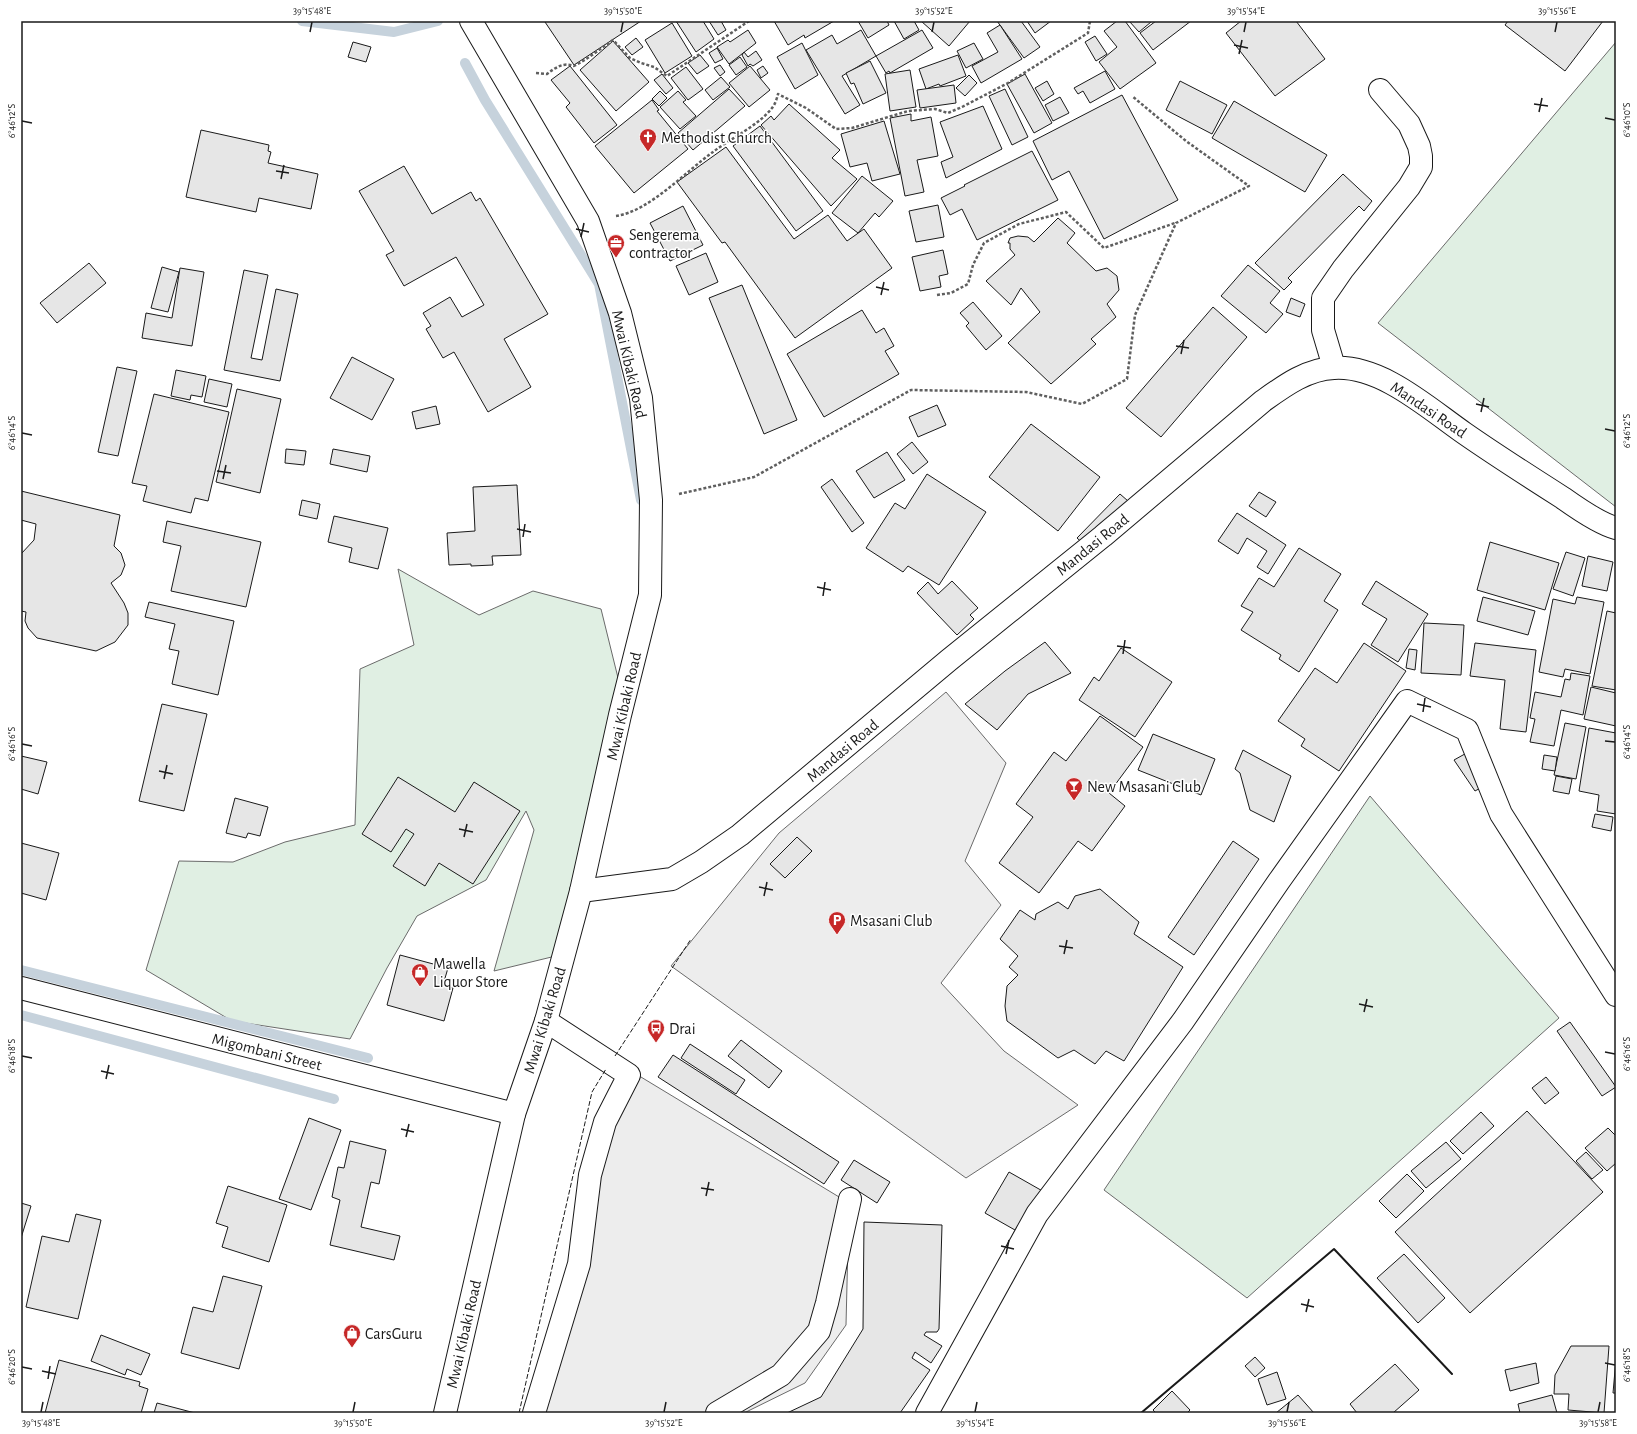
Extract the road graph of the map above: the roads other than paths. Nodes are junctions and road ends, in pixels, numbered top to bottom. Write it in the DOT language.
graph roads {
  1 [pos="471,21"];
  2 [pos="1380,90"];
  3 [pos="1334,368"];
  4 [pos="1616,528"];
  5 [pos="581,891"];
  6 [pos="21,988"];
  7 [pos="1616,995"];
  8 [pos="546,1021"];
  9 [pos="514,1114"];
  10 [pos="850,1199"];
  11 [pos="445,1413"];
  12 [pos="534,1413"];
  13 [pos="717,1413"];
  14 [pos="927,1413"];
  1 -- 5 [label="main road, Mwai Kibaki Road"];
  2 -- 3 [label="main road"];
  3 -- 4 [label="main road, Mandasi Road"];
  3 -- 5 [label="main road, Mandasi Road"];
  5 -- 8 [label="main road, Mwai Kibaki Road"];
  6 -- 9 [label="main road, Migombani Street"];
  7 -- 14 [label="main road"];
  8 -- 9 [label="main road, Mwai Kibaki Road"];
  8 -- 12 [label="main road"];
  9 -- 11 [label="main road, Mwai Kibaki Road"];
  10 -- 13 [label="main road"];
}
